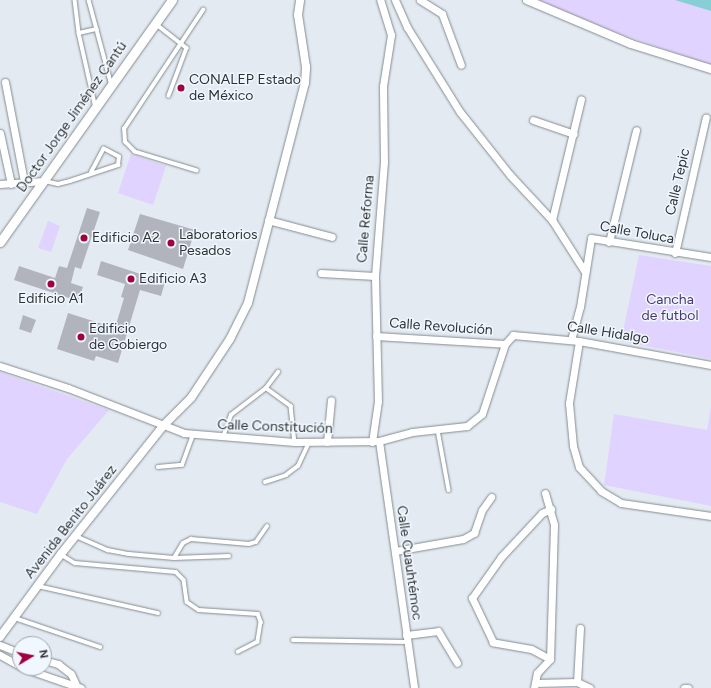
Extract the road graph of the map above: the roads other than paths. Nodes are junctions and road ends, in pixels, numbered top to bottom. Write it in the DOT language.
graph roads {
  1 [pos="75,0"];
  2 [pos="89,0"];
  3 [pos="172,0"];
  4 [pos="300,0"];
  5 [pos="380,0"];
  6 [pos="395,0"];
  7 [pos="420,0"];
  8 [pos="527,0"];
  9 [pos="167,4"];
  10 [pos="203,10"];
  11 [pos="155,24"];
  12 [pos="97,29"];
  13 [pos="79,33"];
  14 [pos="181,41"];
  15 [pos="461,65"];
  16 [pos="711,69"];
  17 [pos="5,82"];
  18 [pos="112,85"];
  19 [pos="169,96"];
  20 [pos="581,99"];
  21 [pos="96,107"];
  22 [pos="706,117"];
  23 [pos="533,120"];
  24 [pos="636,130"];
  25 [pos="0,134"];
  26 [pos="574,134"];
  27 [pos="197,171"];
  28 [pos="92,172"];
  29 [pos="44,181"];
  30 [pos="24,182"];
  31 [pos="0,184"];
  32 [pos="11,184"];
  33 [pos="268,220"];
  34 [pos="552,220"];
  35 [pos="332,237"];
  36 [pos="0,242"];
  37 [pos="609,242"];
  38 [pos="675,253"];
  39 [pos="711,257"];
  40 [pos="585,272"];
  41 [pos="322,273"];
  42 [pos="374,276"];
  43 [pos="376,336"];
  44 [pos="571,340"];
  45 [pos="579,341"];
  46 [pos="505,344"];
  47 [pos="711,365"];
  48 [pos="0,366"];
  49 [pos="278,372"];
  50 [pos="266,388"];
  51 [pos="330,400"];
  52 [pos="164,425"];
  53 [pos="438,430"];
  54 [pos="193,435"];
  55 [pos="222,438"];
  56 [pos="295,442"];
  57 [pos="309,442"];
  58 [pos="327,442"];
  59 [pos="376,442"];
  60 [pos="158,468"];
  61 [pos="266,482"];
  62 [pos="449,490"];
  63 [pos="545,493"];
  64 [pos="491,497"];
  65 [pos="551,509"];
  66 [pos="711,516"];
  67 [pos="267,526"];
  68 [pos="76,536"];
  69 [pos="394,551"];
  70 [pos="61,554"];
  71 [pos="229,556"];
  72 [pos="174,558"];
  73 [pos="37,586"];
  74 [pos="158,613"];
  75 [pos="14,617"];
  76 [pos="580,628"];
  77 [pos="0,637"];
  78 [pos="407,639"];
  79 [pos="293,640"];
  80 [pos="0,645"];
  81 [pos="100,647"];
  82 [pos="12,650"];
  83 [pos="238,652"];
  84 [pos="0,655"];
  85 [pos="550,658"];
  86 [pos="12,662"];
  87 [pos="52,662"];
  88 [pos="457,663"];
  89 [pos="45,676"];
  90 [pos="577,682"];
  91 [pos="534,686"];
  92 [pos="79,688"];
  93 [pos="414,688"];
  94 [pos="590,688"];
  95 [pos="684,688"];
  96 [pos="688,688"];
  1 -- 13 [label="lane"];
  2 -- 12 [label="lane"];
  3 -- 9 [label="main road, Doctor Jorge Jiménez Cantú"];
  4 -- 33 [label="street, Avenida Benito Juárez"];
  5 -- 42 [label="street, Calle Reforma"];
  6 -- 34 [label="street"];
  7 -- 15 [label="street"];
  8 -- 16 [label="street"];
  9 -- 11 [label="main road, Doctor Jorge Jiménez Cantú"];
  10 -- 14 [label="lane"];
  11 -- 14 [label="lane"];
  11 -- 18 [label="main road, Doctor Jorge Jiménez Cantú"];
  12 -- 13 [label="lane"];
  12 -- 18 [label="lane"];
  13 -- 21 [label="lane"];
  14 -- 19 [label="lane"];
  14 -- 27 [label="lane"];
  17 -- 30 [label="street"];
  18 -- 21 [label="main road, Doctor Jorge Jiménez Cantú"];
  20 -- 26 [label="street"];
  21 -- 29 [label="main road, Doctor Jorge Jiménez Cantú"];
  22 -- 38 [label="street, Calle Tepic"];
  23 -- 26 [label="street"];
  24 -- 37 [label="street"];
  25 -- 32 [label="street"];
  26 -- 34 [label="street"];
  28 -- 28 [label="lane"];
  28 -- 29 [label="lane"];
  29 -- 30 [label="street"];
  29 -- 36 [label="main road, Doctor Jorge Jiménez Cantú"];
  30 -- 32 [label="street"];
  31 -- 32 [label="street"];
  33 -- 35 [label="street"];
  33 -- 52 [label="street, Avenida Benito Juárez"];
  34 -- 40 [label="street"];
  37 -- 38 [label="street, Calle Toluca"];
  37 -- 40 [label="street, Calle Toluca"];
  38 -- 39 [label="street, Calle Toluca"];
  40 -- 44 [label="street, Calle Toluca"];
  41 -- 42 [label="street"];
  42 -- 43 [label="street, Calle Reforma"];
  43 -- 46 [label="street, Calle Revolución"];
  43 -- 59 [label="street, Calle Reforma"];
  44 -- 45 [label="street, Calle Hidalgo"];
  44 -- 46 [label="street, Calle Hidalgo"];
  45 -- 47 [label="street, Calle Hidalgo"];
  45 -- 66 [label="street"];
  46 -- 53 [label="street, Calle Constitución"];
  48 -- 52 [label="street, Calle Constitución"];
  49 -- 50 [label="lane"];
  50 -- 55 [label="lane"];
  50 -- 56 [label="lane"];
  51 -- 58 [label="street"];
  52 -- 54 [label="street, Calle Constitución"];
  52 -- 68 [label="street, Avenida Benito Juárez"];
  53 -- 59 [label="street, Calle Constitución"];
  53 -- 62 [label="lane"];
  54 -- 55 [label="street, Calle Constitución"];
  54 -- 60 [label="lane"];
  55 -- 56 [label="street, Calle Constitución"];
  56 -- 57 [label="street, Calle Constitución"];
  57 -- 58 [label="street, Calle Constitución"];
  57 -- 61 [label="lane"];
  58 -- 59 [label="street, Calle Constitución"];
  59 -- 69 [label="street, Calle Cuauhtémoc"];
  63 -- 65 [label="street"];
  64 -- 69 [label="street"];
  65 -- 85 [label="street"];
  65 -- 85 [label="street"];
  67 -- 72 [label="lane"];
  68 -- 70 [label="street, Avenida Benito Juárez"];
  68 -- 72 [label="lane"];
  69 -- 78 [label="street, Calle Cuauhtémoc"];
  70 -- 73 [label="street, Avenida Benito Juárez"];
  70 -- 83 [label="lane"];
  71 -- 72 [label="lane"];
  73 -- 74 [label="lane"];
  73 -- 75 [label="street, Avenida Benito Juárez"];
  75 -- 77 [label="street, Avenida Benito Juárez"];
  75 -- 81 [label="lane"];
  76 -- 90 [label="street"];
  78 -- 79 [label="lane"];
  78 -- 88 [label="street"];
  78 -- 93 [label="street, Calle Cuauhtémoc"];
  80 -- 82 [label="street"];
  84 -- 86 [label="street"];
  85 -- 91 [label="street"];
  87 -- 92 [label="street"];
  89 -- 92 [label="street"];
  90 -- 91 [label="street"];
  90 -- 94 [label="street"];
  95 -- 96 [label="street"];
}
